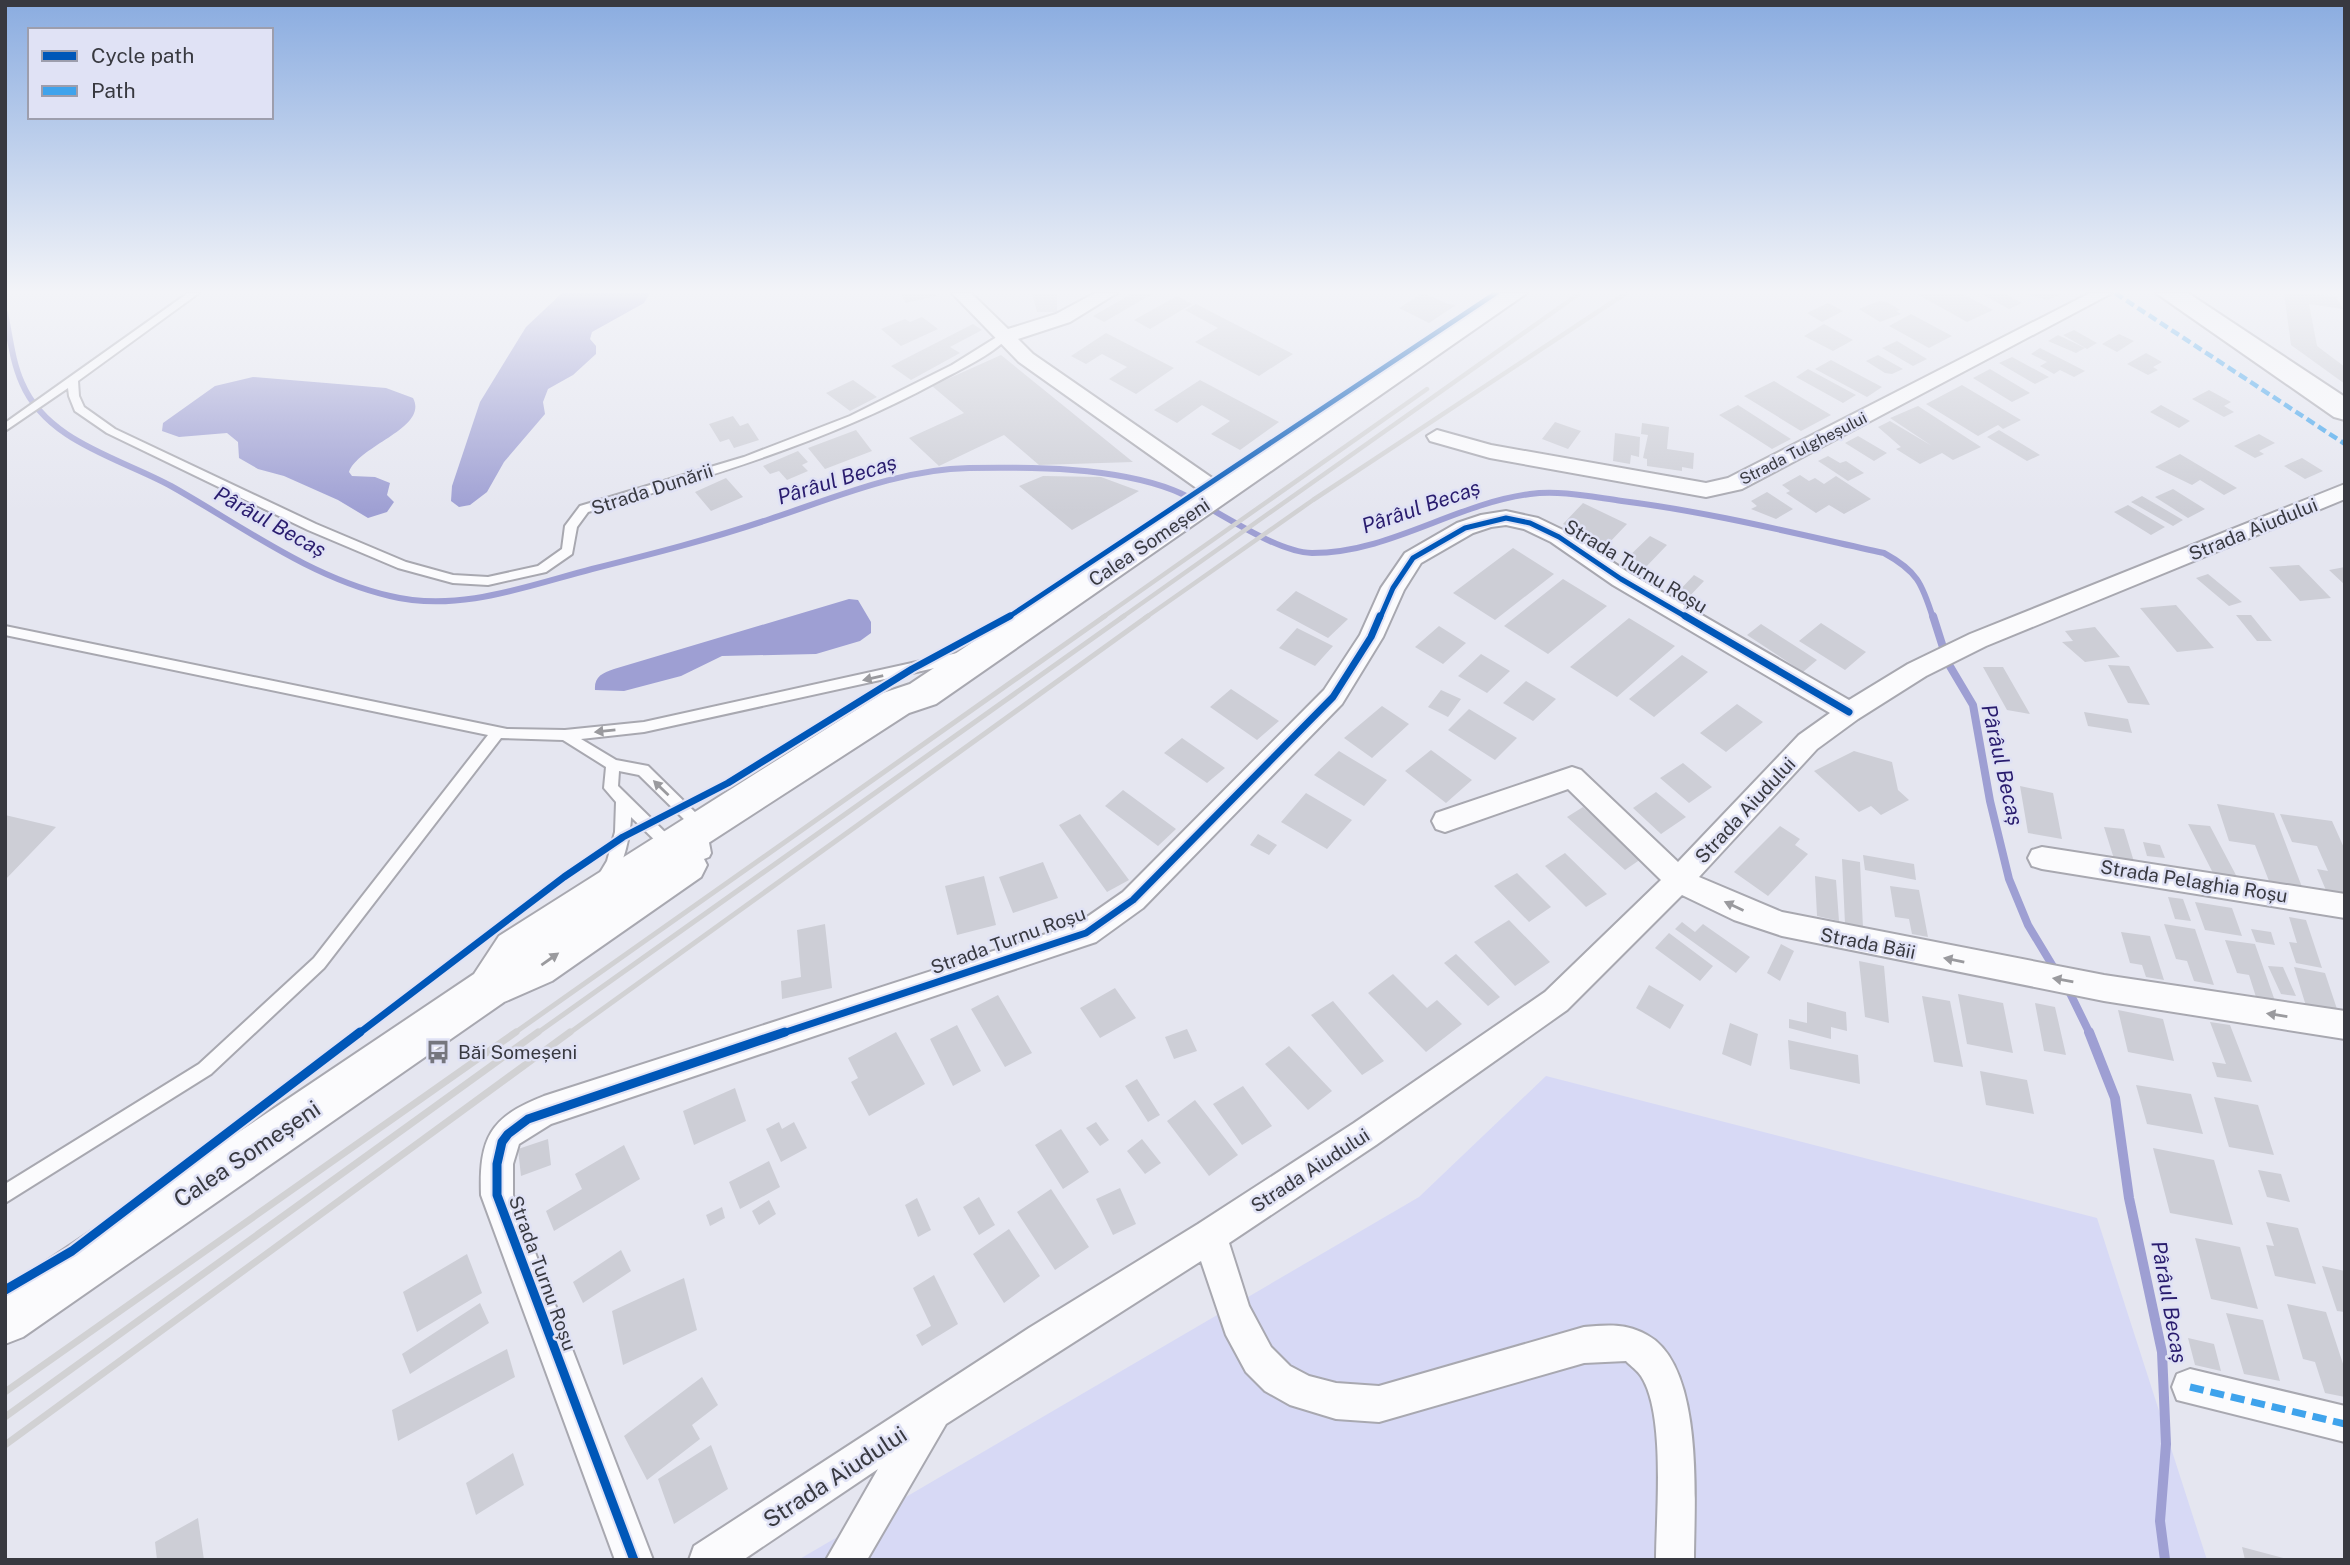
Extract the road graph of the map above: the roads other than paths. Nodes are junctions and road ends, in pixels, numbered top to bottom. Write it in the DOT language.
graph roads {
  1 [pos="92,366"];
  2 [pos="961,366"];
  3 [pos="1036,366"];
  4 [pos="1406,366"];
  5 [pos="1962,366"];
  6 [pos="2278,366"];
  7 [pos="73,380"];
  8 [pos="2345,411"];
  9 [pos="5,428"];
  10 [pos="1437,436"];
  11 [pos="2345,491"];
  12 [pos="1208,502"];
  13 [pos="5,630"];
  14 [pos="987,650"];
  15 [pos="1917,670"];
  16 [pos="1850,712"];
  17 [pos="498,732"];
  18 [pos="565,735"];
  19 [pos="614,765"];
  20 [pos="623,800"];
  21 [pos="1445,821"];
  22 [pos="691,842"];
  23 [pos="2042,858"];
  24 [pos="1679,880"];
  25 [pos="584,902"];
  26 [pos="2345,906"];
  27 [pos="2021,973"];
  28 [pos="489,988"];
  29 [pos="2345,1025"];
  30 [pos="5,1194"];
  31 [pos="1210,1236"];
  32 [pos="5,1319"];
  33 [pos="2190,1387"];
  34 [pos="934,1411"];
  35 [pos="2345,1424"];
  36 [pos="634,1560"];
  37 [pos="708,1560"];
  38 [pos="845,1560"];
  39 [pos="1675,1560"];
  1 -- 7 [label="lane"];
  2 -- 7 [label="lane, Strada Dunării"];
  3 -- 12 [label="street"];
  4 -- 12 [label="main road, Calea Someșeni"];
  5 -- 10 [label="street, Strada Tulgheșului"];
  6 -- 8 [label="main road"];
  7 -- 9 [label="lane"];
  11 -- 15 [label="street, Strada Aiudului"];
  12 -- 14 [label="main road, Calea Someșeni"];
  13 -- 17 [label="lane"];
  14 -- 18 [label="lane, one-way"];
  14 -- 22 [label="main road, Calea Someșeni"];
  15 -- 16 [label="street, Strada Aiudului"];
  16 -- 24 [label="street, Strada Aiudului"];
  16 -- 36 [label="street, Strada Turnu Roșu"];
  17 -- 18 [label="lane"];
  17 -- 30 [label="lane"];
  18 -- 19 [label="lane"];
  19 -- 20 [label="lane"];
  22 -- 19 [label="lane, one-way"];
  20 -- 22 [label="lane"];
  20 -- 25 [label="lane"];
  21 -- 24 [label="street, Strada Băii"];
  22 -- 25 [label="main road, Calea Someșeni"];
  28 -- 22 [label="main road, Calea Someșeni, one-way"];
  23 -- 26 [label="street, Strada Pelaghia Roșu"];
  27 -- 24 [label="street, Strada Băii, one-way"];
  24 -- 31 [label="street, Strada Aiudului"];
  25 -- 28 [label="main road, Calea Someșeni"];
  29 -- 27 [label="street, Strada Băii, one-way"];
  28 -- 32 [label="main road, Calea Someșeni"];
  31 -- 34 [label="street, Strada Aiudului"];
  31 -- 39 [label="street"];
  33 -- 35 [label="street"];
  34 -- 37 [label="street, Strada Aiudului"];
  34 -- 38 [label="street"];
}
